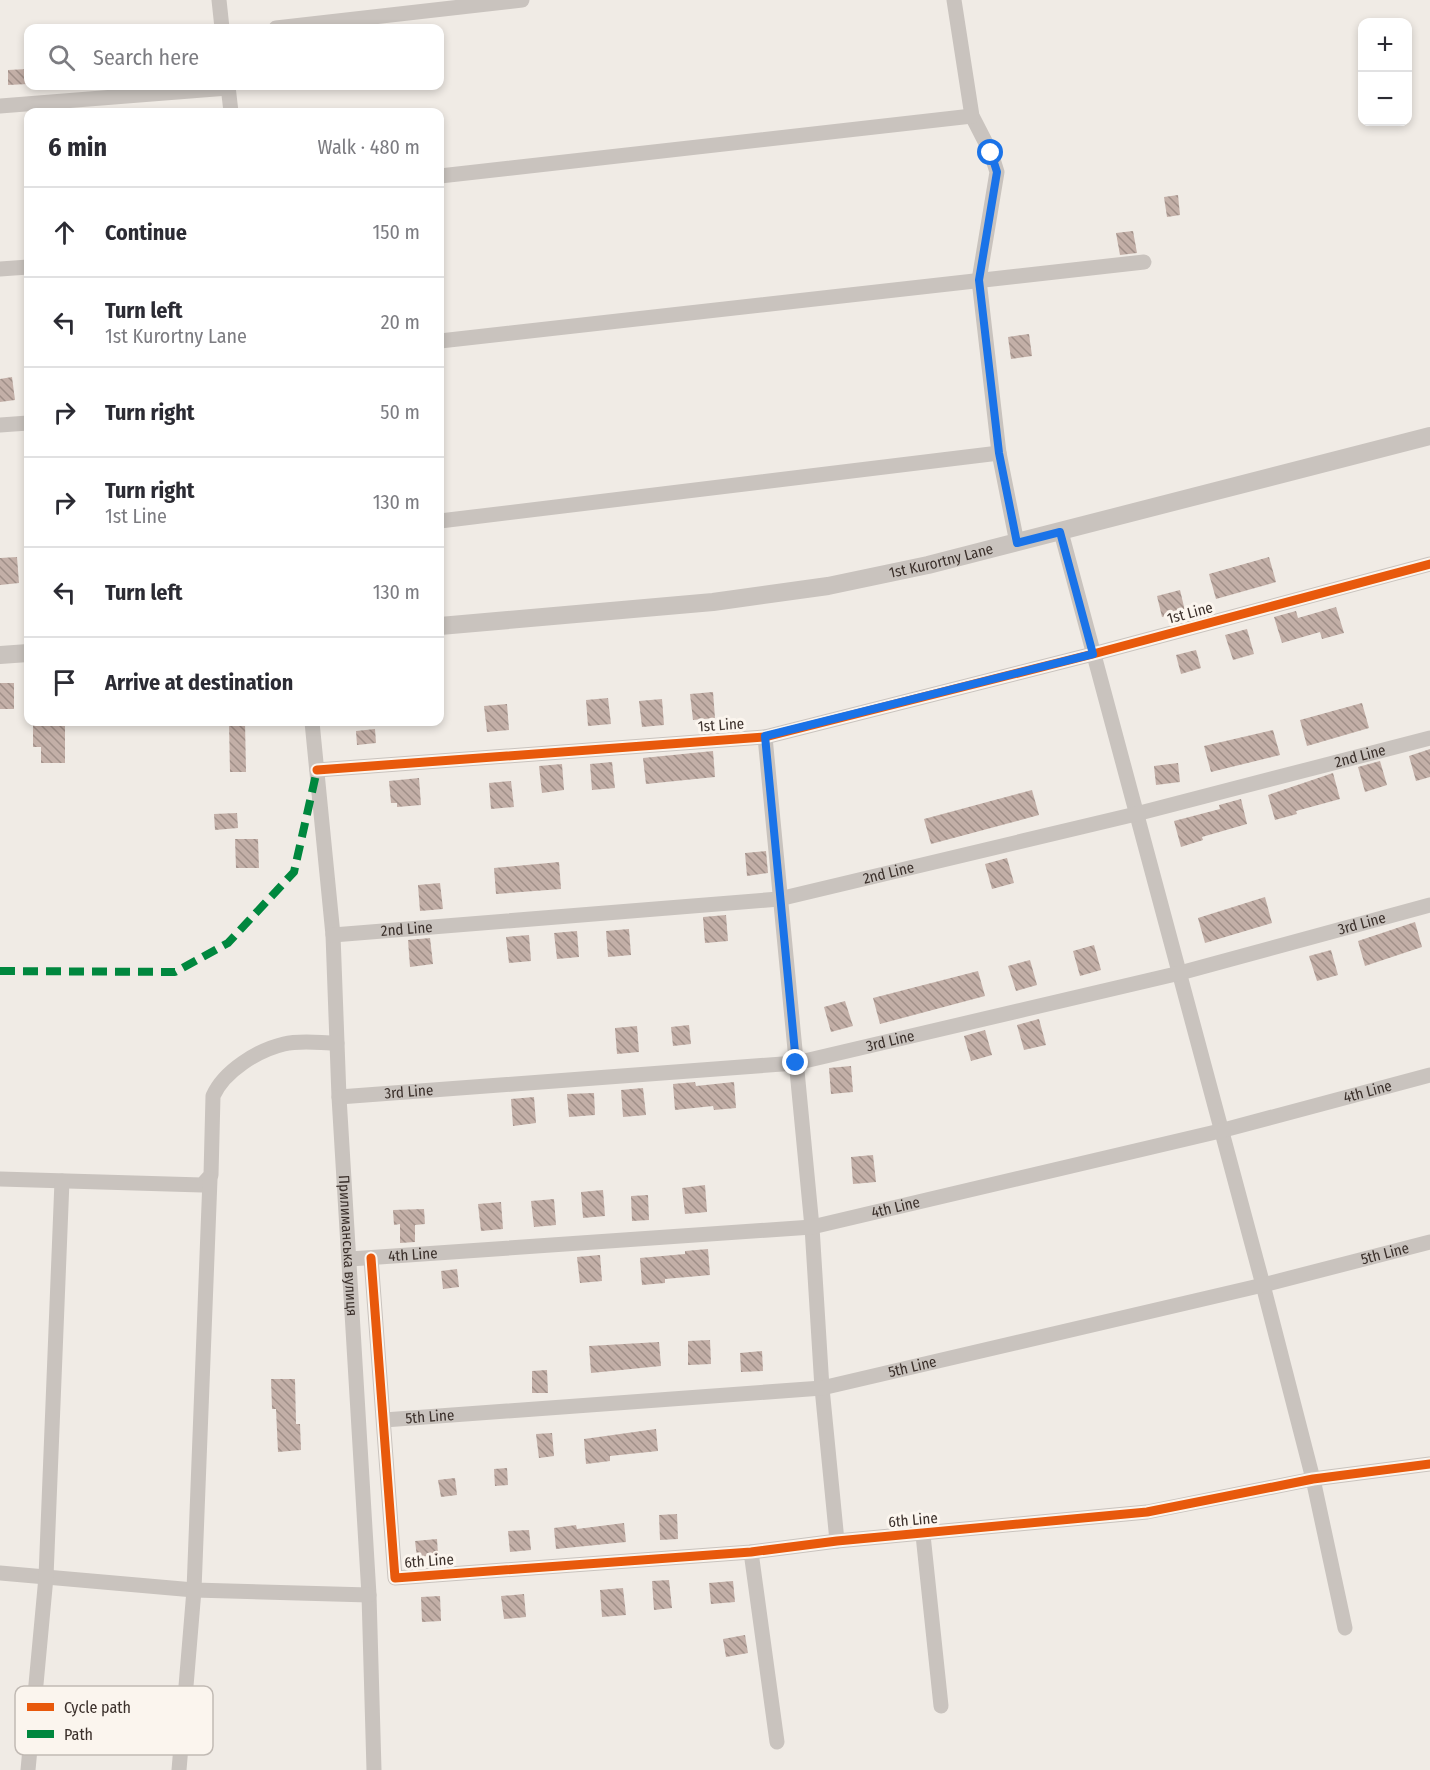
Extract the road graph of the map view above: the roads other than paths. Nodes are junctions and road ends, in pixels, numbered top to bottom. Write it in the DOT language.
graph roads {
  1 [pos="219,0"];
  2 [pos="954,0"];
  3 [pos="512,1"];
  4 [pos="222,24"];
  5 [pos="311,24"];
  6 [pos="192,90"];
  7 [pos="228,90"];
  8 [pos="0,106"];
  9 [pos="231,108"];
  10 [pos="972,116"];
  11 [pos="444,176"];
  12 [pos="1144,262"];
  13 [pos="24,267"];
  14 [pos="0,269"];
  15 [pos="979,280"];
  16 [pos="444,341"];
  17 [pos="24,423"];
  18 [pos="0,425"];
  19 [pos="1430,436"];
  20 [pos="999,453"];
  21 [pos="444,520"];
  22 [pos="1060,532"];
  23 [pos="1017,543"];
  24 [pos="1430,564"];
  25 [pos="444,626"];
  26 [pos="24,653"];
  27 [pos="1093,654"];
  28 [pos="0,655"];
  29 [pos="312,726"];
  30 [pos="765,736"];
  31 [pos="1430,738"];
  32 [pos="317,770"];
  33 [pos="1136,814"];
  34 [pos="779,899"];
  35 [pos="1430,905"];
  36 [pos="333,935"];
  37 [pos="1180,973"];
  38 [pos="337,1043"];
  39 [pos="796,1063"];
  40 [pos="1430,1075"];
  41 [pos="339,1097"];
  42 [pos="1220,1131"];
  43 [pos="0,1179"];
  44 [pos="210,1179"];
  45 [pos="62,1181"];
  46 [pos="812,1227"];
  47 [pos="1430,1242"];
  48 [pos="350,1258"];
  49 [pos="370,1258"];
  50 [pos="1263,1285"];
  51 [pos="822,1388"];
  52 [pos="384,1420"];
  53 [pos="1430,1464"];
  54 [pos="1313,1479"];
  55 [pos="923,1535"];
  56 [pos="837,1541"];
  57 [pos="752,1552"];
  58 [pos="0,1574"];
  59 [pos="46,1577"];
  60 [pos="194,1590"];
  61 [pos="369,1595"];
  62 [pos="1345,1628"];
  63 [pos="36,1686"];
  64 [pos="186,1686"];
  65 [pos="941,1706"];
  66 [pos="777,1742"];
  67 [pos="29,1755"];
  68 [pos="180,1755"];
  69 [pos="28,1770"];
  70 [pos="179,1770"];
  71 [pos="374,1770"];
  1 -- 4 [label="street"];
  2 -- 10 [label="street"];
  3 -- 5 [label="street"];
  6 -- 8 [label="street"];
  7 -- 9 [label="street"];
  10 -- 11 [label="street"];
  10 -- 15 [label="street"];
  12 -- 15 [label="street"];
  13 -- 14 [label="street"];
  15 -- 16 [label="street"];
  15 -- 20 [label="street"];
  17 -- 18 [label="street"];
  19 -- 22 [label="street, 1st Kurortny Lane"];
  20 -- 21 [label="street"];
  20 -- 23 [label="street"];
  22 -- 23 [label="street, 1st Kurortny Lane"];
  22 -- 27 [label="street"];
  23 -- 25 [label="street, 1st Kurortny Lane"];
  24 -- 27 [label="street, 1st Line"];
  26 -- 28 [label="street"];
  27 -- 30 [label="street, 1st Line"];
  27 -- 33 [label="street"];
  29 -- 32 [label="street, Прилиманська вулиця"];
  30 -- 32 [label="street, 1st Line"];
  30 -- 34 [label="street"];
  31 -- 33 [label="street, 2nd Line"];
  32 -- 36 [label="street, Прилиманська вулиця"];
  33 -- 34 [label="street, 2nd Line"];
  33 -- 37 [label="street"];
  34 -- 36 [label="street, 2nd Line"];
  34 -- 39 [label="street"];
  35 -- 37 [label="street, 3rd Line"];
  36 -- 38 [label="street, Прилиманська вулиця"];
  37 -- 39 [label="street, 3rd Line"];
  37 -- 42 [label="street"];
  38 -- 41 [label="street, Прилиманська вулиця"];
  38 -- 44 [label="street"];
  39 -- 41 [label="street, 3rd Line"];
  39 -- 46 [label="street"];
  40 -- 42 [label="street, 4th Line"];
  41 -- 48 [label="street, Прилиманська вулиця"];
  42 -- 46 [label="street, 4th Line"];
  42 -- 50 [label="street"];
  43 -- 45 [label="street"];
  44 -- 45 [label="street"];
  44 -- 60 [label="street"];
  45 -- 59 [label="street"];
  46 -- 49 [label="street, 4th Line"];
  46 -- 51 [label="street"];
  47 -- 50 [label="street, 5th Line"];
  48 -- 49 [label="street, 4th Line"];
  48 -- 61 [label="street, Прилиманська вулиця"];
  49 -- 52 [label="street"];
  50 -- 51 [label="street, 5th Line"];
  50 -- 54 [label="street"];
  51 -- 52 [label="street, 5th Line"];
  51 -- 56 [label="street"];
  52 -- 57 [label="street, 6th Line"];
  53 -- 54 [label="street, 6th Line"];
  54 -- 55 [label="street, 6th Line"];
  54 -- 62 [label="street"];
  55 -- 56 [label="street, 6th Line"];
  55 -- 65 [label="street"];
  56 -- 57 [label="street, 6th Line"];
  57 -- 66 [label="street"];
  58 -- 59 [label="street"];
  59 -- 60 [label="street"];
  59 -- 63 [label="street"];
  60 -- 61 [label="street"];
  60 -- 64 [label="street"];
  61 -- 71 [label="street, Прилиманська вулиця"];
  67 -- 69 [label="street"];
  68 -- 70 [label="street"];
}
